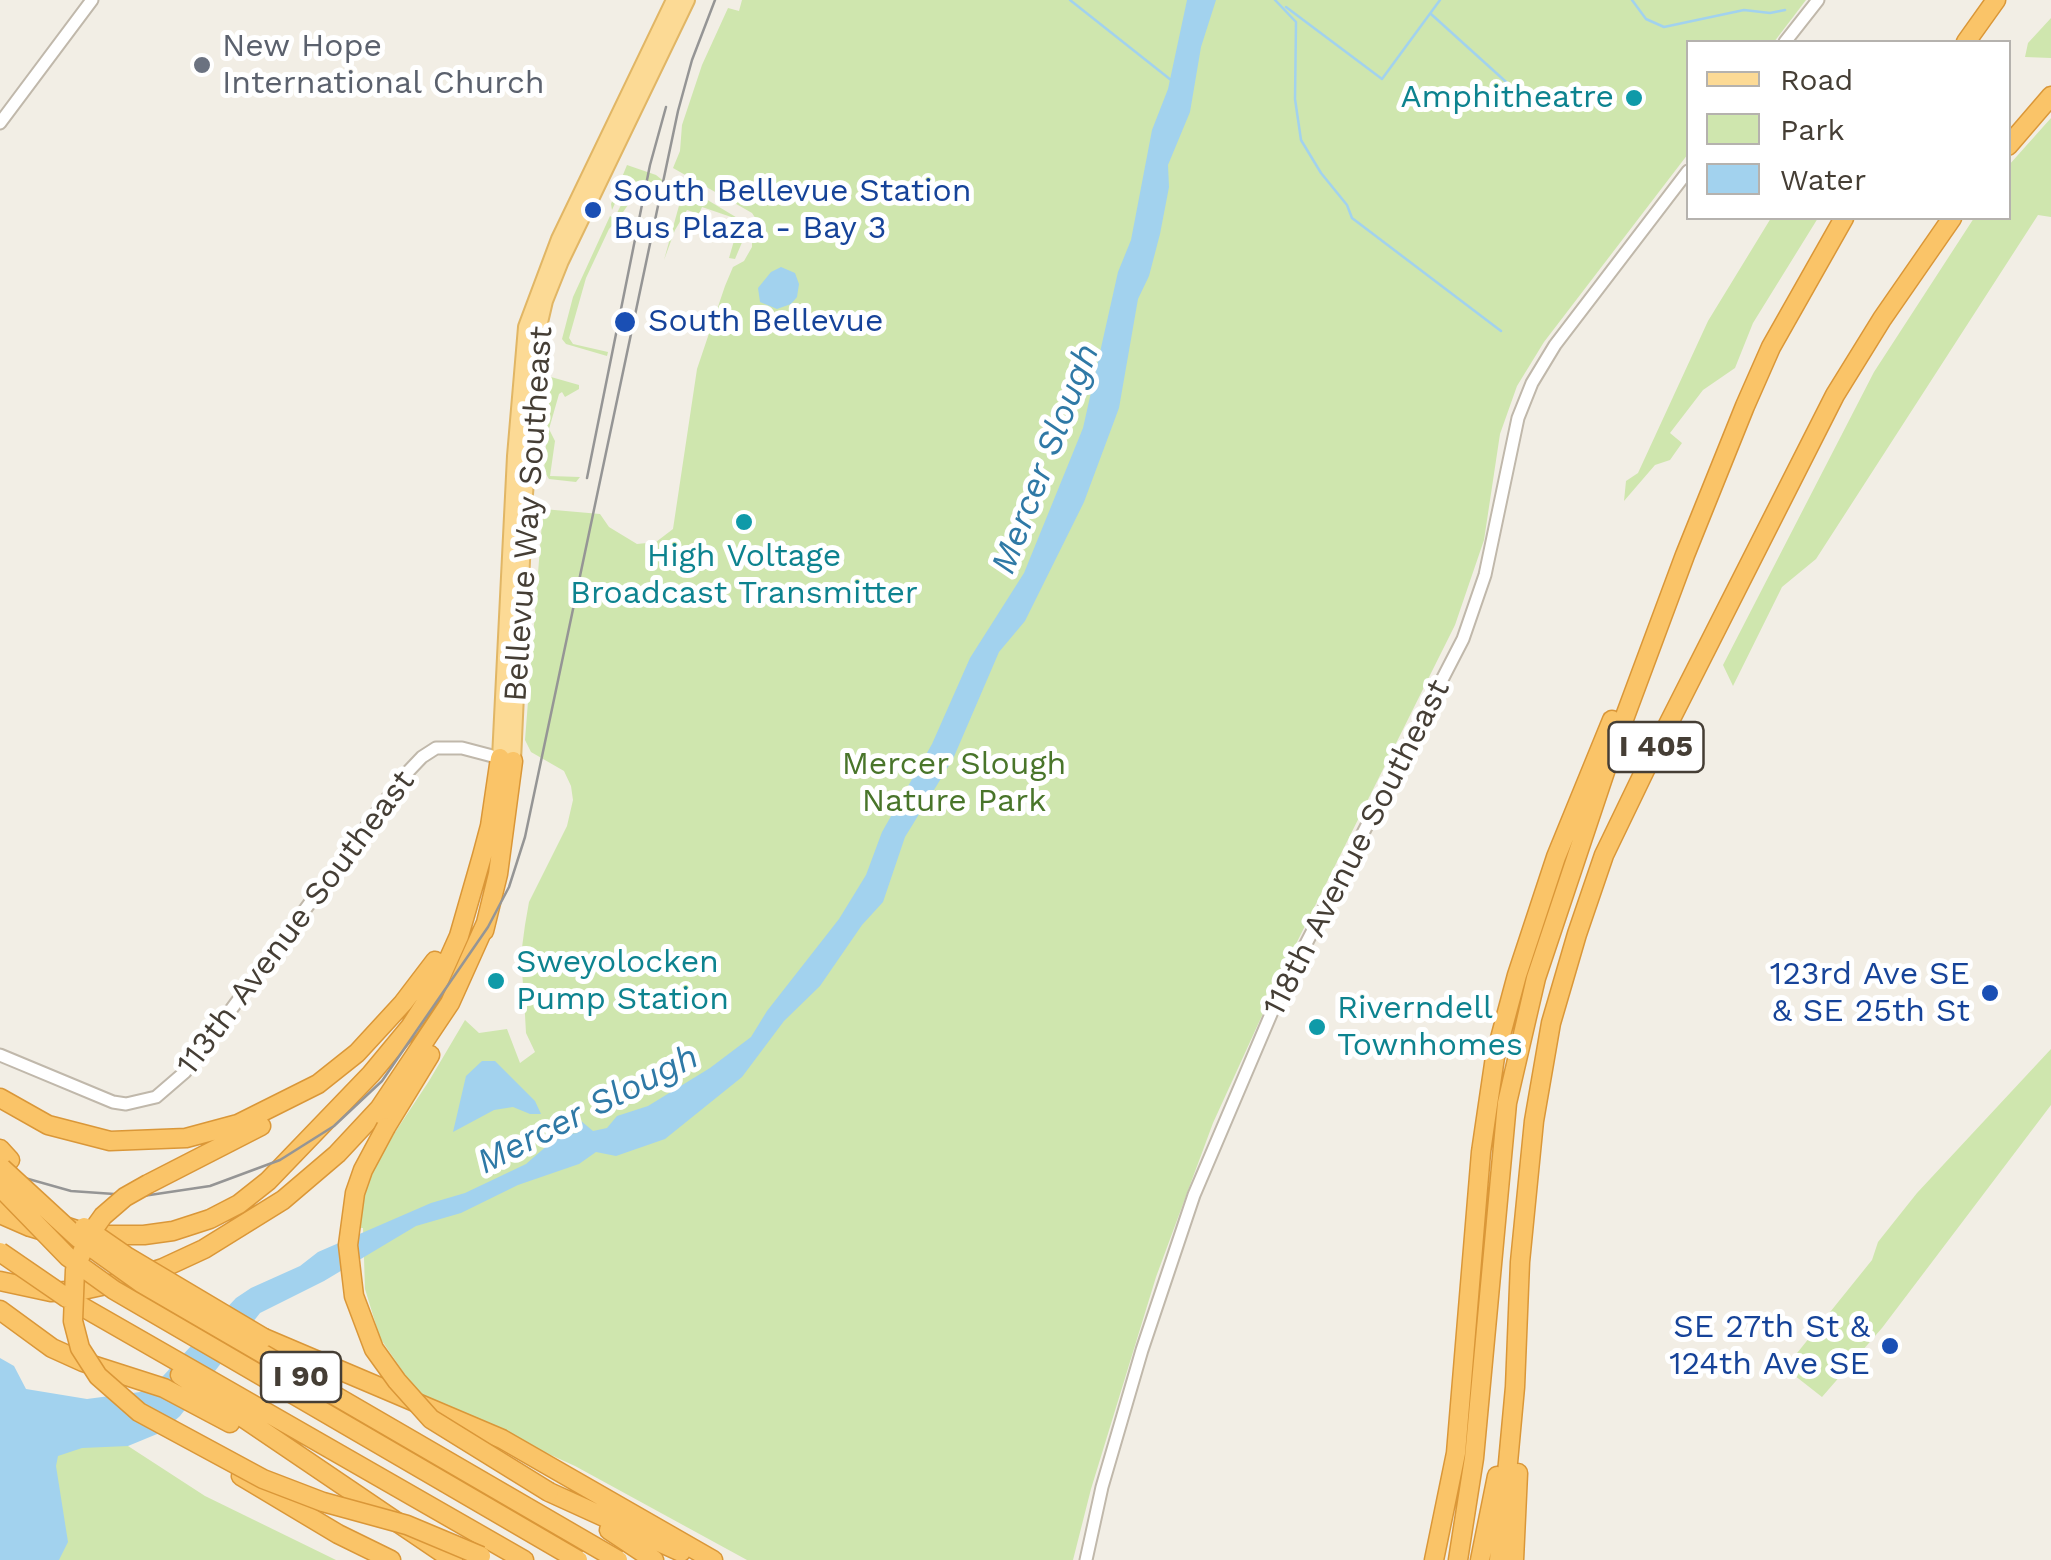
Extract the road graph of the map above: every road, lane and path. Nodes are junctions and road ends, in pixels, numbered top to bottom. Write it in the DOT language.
graph roads {
  1 [pos="92,0"];
  2 [pos="674,0"];
  3 [pos="687,0"];
  4 [pos="1818,0"];
  5 [pos="1996,0"];
  6 [pos="1787,40"];
  7 [pos="1967,40"];
  8 [pos="2051,96"];
  9 [pos="621,110"];
  10 [pos="0,123"];
  11 [pos="2011,143"];
  12 [pos="618,147"];
  13 [pos="1686,174"];
  14 [pos="1843,220"];
  15 [pos="1951,220"];
  16 [pos="519,494"];
  17 [pos="1684,556"];
  18 [pos="507,759"];
  19 [pos="476,874"];
  20 [pos="486,923"];
  21 [pos="435,961"];
  22 [pos="0,1056"];
  23 [pos="414,1059"];
  24 [pos="0,1098"];
  25 [pos="2,1166"];
  26 [pos="0,1200"];
  27 [pos="0,1214"];
  28 [pos="0,1252"];
  29 [pos="0,1281"];
  30 [pos="67,1298"];
  31 [pos="0,1310"];
  32 [pos="1516,1332"];
  33 [pos="1515,1388"];
  34 [pos="140,1412"];
  35 [pos="331,1479"];
  36 [pos="549,1492"];
  37 [pos="1435,1556"];
  38 [pos="391,1560"];
  39 [pos="453,1560"];
  40 [pos="489,1560"];
  41 [pos="524,1560"];
  42 [pos="578,1560"];
  43 [pos="618,1560"];
  44 [pos="654,1560"];
  45 [pos="701,1560"];
  46 [pos="713,1560"];
  47 [pos="1086,1560"];
  48 [pos="1458,1560"];
  49 [pos="1480,1560"];
  50 [pos="1499,1560"];
  51 [pos="1514,1560"];
  1 -- 10 [label="street"];
  2 -- 9 [label="main road, Bellevue Way Southeast"];
  3 -- 12 [label="main road, Bellevue Way Southeast"];
  4 -- 6 [label="street"];
  5 -- 7 [label="highway"];
  8 -- 11 [label="highway"];
  9 -- 12 [label="main road"];
  9 -- 16 [label="main road, Bellevue Way Southeast"];
  12 -- 16 [label="main road, Bellevue Way Southeast"];
  13 -- 47 [label="street, 118th Avenue Southeast"];
  14 -- 17 [label="highway, I 405"];
  15 -- 32 [label="highway, I 405"];
  16 -- 18 [label="main road, Bellevue Way Southeast"];
  16 -- 18 [label="main road, Bellevue Way Southeast"];
  17 -- 37 [label="highway"];
  17 -- 48 [label="highway, I 405"];
  18 -- 19 [label="highway"];
  18 -- 20 [label="highway"];
  18 -- 22 [label="street, 113th Avenue Southeast"];
  19 -- 21 [label="highway"];
  19 -- 26 [label="highway"];
  20 -- 23 [label="highway"];
  20 -- 36 [label="highway, bridge"];
  21 -- 24 [label="highway"];
  21 -- 34 [label="highway, bridge"];
  23 -- 27 [label="highway"];
  23 -- 29 [label="highway"];
  25 -- 42 [label="highway, bridge"];
  25 -- 43 [label="highway, I 90, bridge"];
  25 -- 46 [label="highway, bridge"];
  28 -- 30 [label="highway, I 90, bridge"];
  30 -- 35 [label="highway"];
  30 -- 41 [label="highway, I 90"];
  31 -- 35 [label="highway"];
  32 -- 33 [label="highway, I 405"];
  32 -- 51 [label="highway"];
  33 -- 49 [label="highway"];
  33 -- 50 [label="highway, I 405"];
  34 -- 38 [label="highway, bridge"];
  34 -- 40 [label="highway, bridge"];
  35 -- 39 [label="highway, bridge"];
  36 -- 44 [label="highway"];
  36 -- 45 [label="highway"];
}
